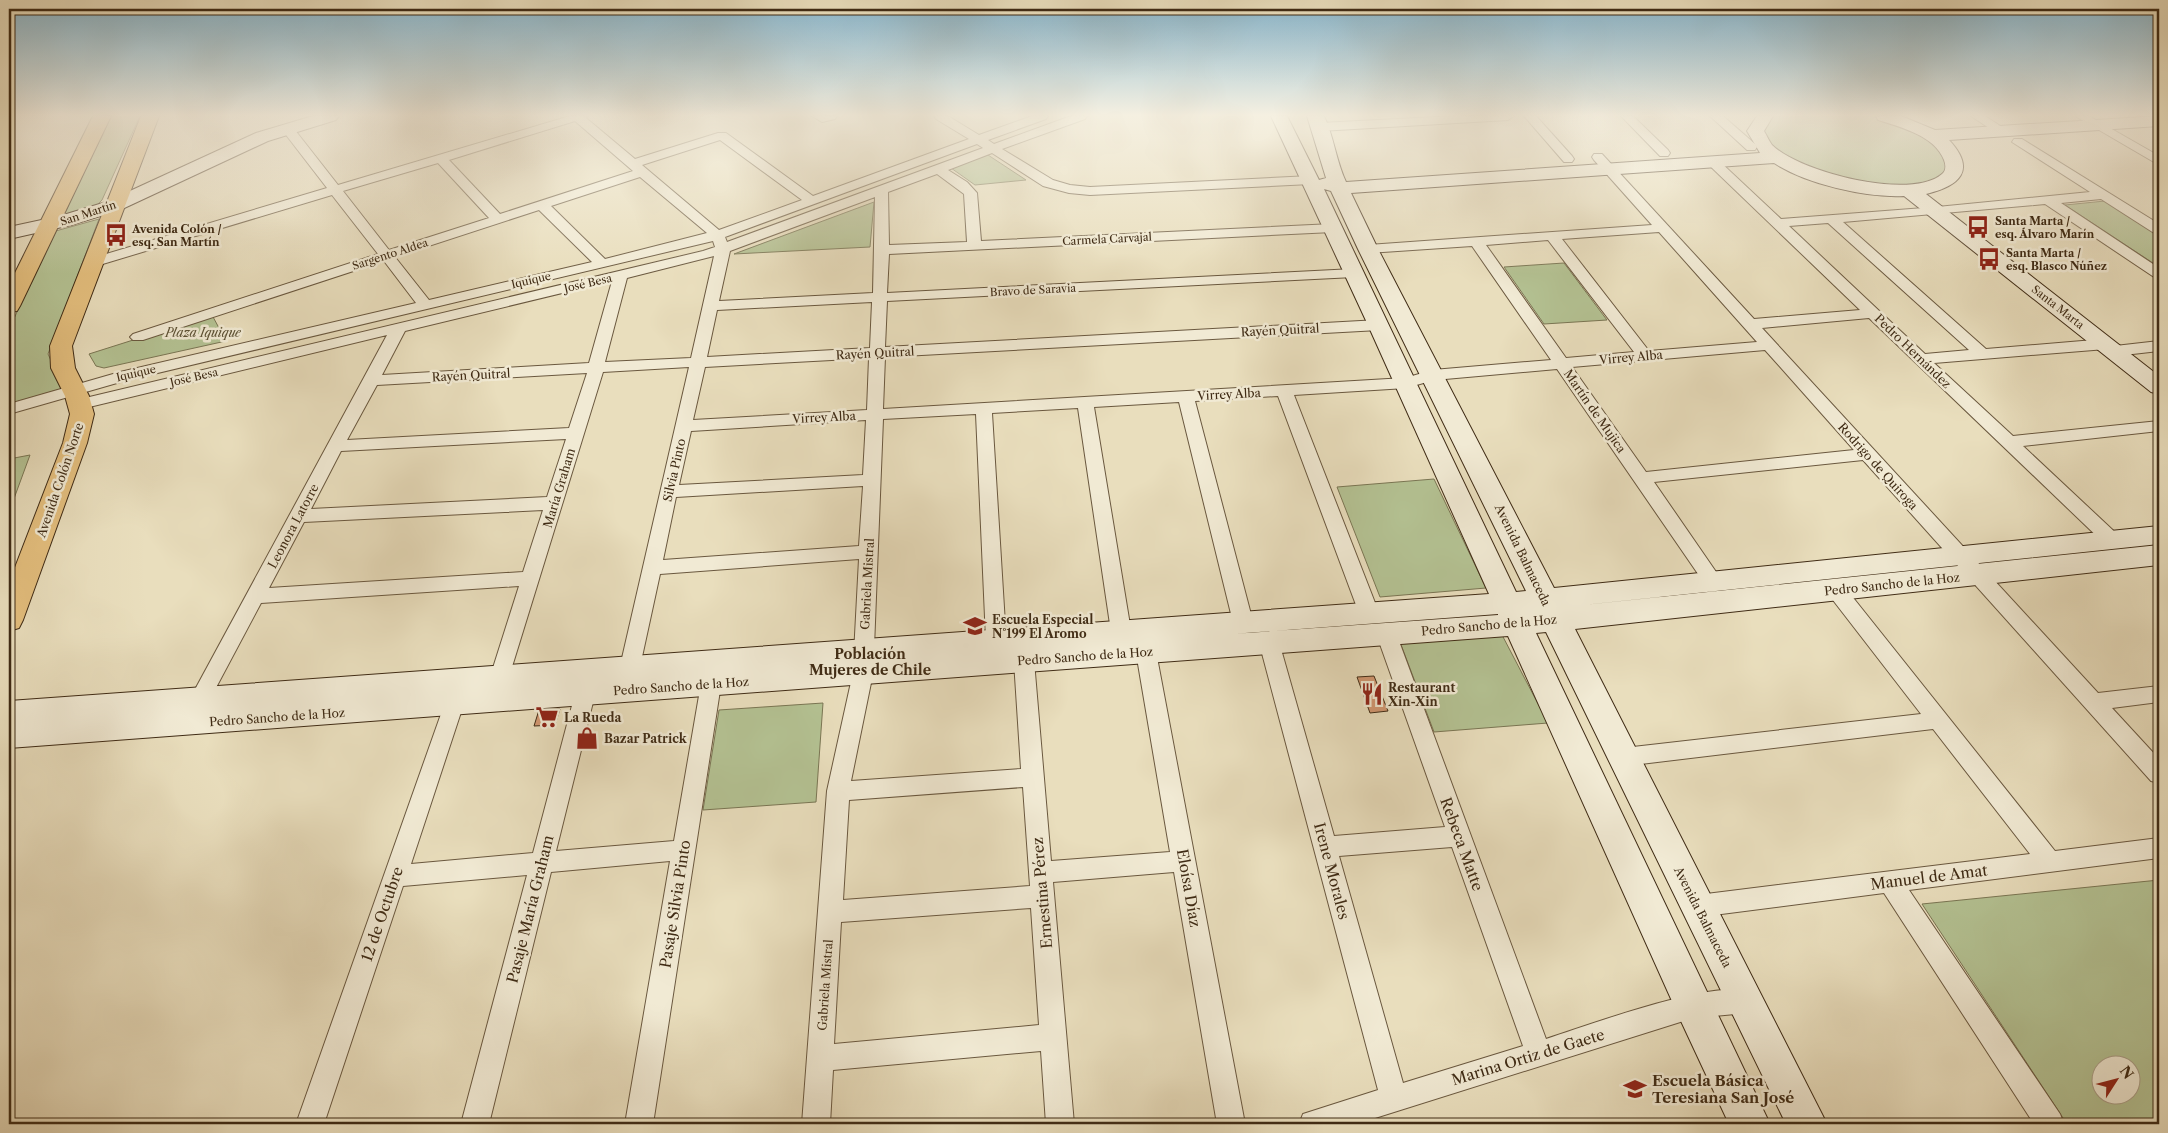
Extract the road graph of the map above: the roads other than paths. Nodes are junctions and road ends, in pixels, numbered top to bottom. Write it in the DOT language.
graph roads {
  1 [pos="76,169"];
  2 [pos="128,169"];
  3 [pos="192,169"];
  4 [pos="319,169"];
  5 [pos="404,169"];
  6 [pos="450,169"];
  7 [pos="635,169"];
  8 [pos="638,169"];
  9 [pos="768,169"];
  10 [pos="898,169"];
  11 [pos="938,169"];
  12 [pos="1025,169"];
  13 [pos="1305,169"];
  14 [pos="1331,169"];
  15 [pos="1464,169"];
  16 [pos="1516,169"];
  17 [pos="1608,169"];
  18 [pos="1720,169"];
  19 [pos="1799,169"];
  20 [pos="1955,169"];
  21 [pos="2061,169"];
  22 [pos="1311,180"];
  23 [pos="1337,181"];
  24 [pos="335,190"];
  25 [pos="882,190"];
  26 [pos="1909,190"];
  27 [pos="2103,195"];
  28 [pos="812,201"];
  29 [pos="2049,201"];
  30 [pos="542,205"];
  31 [pos="113,206"];
  32 [pos="1937,211"];
  33 [pos="497,219"];
  34 [pos="1831,219"];
  35 [pos="1778,222"];
  36 [pos="47,226"];
  37 [pos="1333,228"];
  38 [pos="1662,228"];
  39 [pos="2159,230"];
  40 [pos="9,233"];
  41 [pos="1552,236"];
  42 [pos="1476,241"];
  43 [pos="720,242"];
  44 [pos="974,246"];
  45 [pos="1368,249"];
  46 [pos="882,250"];
  47 [pos="386,256"];
  48 [pos="91,263"];
  49 [pos="602,264"];
  50 [pos="2158,272"];
  51 [pos="1354,273"];
  52 [pos="621,275"];
  53 [pos="880,297"];
  54 [pos="425,305"];
  55 [pos="9,306"];
  56 [pos="711,306"];
  57 [pos="1873,313"];
  58 [pos="1752,324"];
  59 [pos="1379,325"];
  60 [pos="399,328"];
  61 [pos="138,337"];
  62 [pos="1771,345"];
  63 [pos="2159,346"];
  64 [pos="2110,348"];
  65 [pos="877,353"];
  66 [pos="1982,354"];
  67 [pos="1645,356"];
  68 [pos="1921,359"];
  69 [pos="698,362"];
  70 [pos="1561,363"];
  71 [pos="596,368"];
  72 [pos="1434,374"];
  73 [pos="372,380"];
  74 [pos="1406,383"];
  75 [pos="2159,387"];
  76 [pos="1284,390"];
  77 [pos="1186,396"];
  78 [pos="77,397"];
  79 [pos="1085,402"];
  80 [pos="984,408"];
  81 [pos="9,409"];
  82 [pos="874,414"];
  83 [pos="684,426"];
  84 [pos="2159,426"];
  85 [pos="576,433"];
  86 [pos="2008,442"];
  87 [pos="336,446"];
  88 [pos="1868,454"];
  89 [pos="1641,478"];
  90 [pos="872,480"];
  91 [pos="669,492"];
  92 [pos="554,503"];
  93 [pos="298,516"];
  94 [pos="2159,535"];
  95 [pos="2112,540"];
  96 [pos="868,552"];
  97 [pos="2159,555"];
  98 [pos="1969,565"];
  99 [pos="652,568"];
  100 [pos="530,578"];
  101 [pos="1714,582"];
  102 [pos="1836,590"];
  103 [pos="255,596"];
  104 [pos="1550,610"];
  105 [pos="1513,613"];
  106 [pos="9,620"];
  107 [pos="1243,622"];
  108 [pos="1377,623"];
  109 [pos="1121,631"];
  110 [pos="996,640"];
  111 [pos="1269,642"];
  112 [pos="1146,652"];
  113 [pos="863,661"];
  114 [pos="1024,661"];
  115 [pos="627,679"];
  116 [pos="711,684"];
  117 [pos="496,689"];
  118 [pos="585,694"];
  119 [pos="2159,694"];
  120 [pos="2094,702"];
  121 [pos="454,703"];
  122 [pos="193,711"];
  123 [pos="9,713"];
  124 [pos="1938,720"];
  125 [pos="9,735"];
  126 [pos="1624,757"];
  127 [pos="2159,774"];
  128 [pos="1032,776"];
  129 [pos="838,791"];
  130 [pos="1459,836"];
  131 [pos="1326,847"];
  132 [pos="2159,848"];
  133 [pos="684,850"];
  134 [pos="1184,861"];
  135 [pos="2050,862"];
  136 [pos="542,863"];
  137 [pos="1040,872"];
  138 [pos="395,876"];
  139 [pos="1890,882"];
  140 [pos="1042,896"];
  141 [pos="1698,906"];
  142 [pos="830,912"];
  143 [pos="1746,1001"];
  144 [pos="1693,1006"];
  145 [pos="1053,1037"];
  146 [pos="1539,1054"];
  147 [pos="821,1058"];
  148 [pos="1394,1099"];
  149 [pos="310,1124"];
  150 [pos="475,1124"];
  151 [pos="639,1124"];
  152 [pos="816,1124"];
  153 [pos="1060,1124"];
  154 [pos="1231,1124"];
  155 [pos="1313,1124"];
  156 [pos="1750,1124"];
  157 [pos="1807,1124"];
  158 [pos="2050,1124"];
  1 -- 36 [label="main road"];
  2 -- 31 [label="main road, Avenida Colón Norte"];
  3 -- 31 [label="street, San Martín"];
  4 -- 24 [label="street"];
  5 -- 24 [label="street"];
  6 -- 33 [label="street"];
  7 -- 30 [label="street, Sargento Aldea"];
  8 -- 43 [label="street"];
  9 -- 28 [label="street, Sargento Aldea"];
  10 -- 28 [label="street, Iquique"];
  11 -- 25 [label="street, José Besa"];
  11 -- 44 [label="street"];
  12 -- 22 [label="street"];
  13 -- 22 [label="street"];
  14 -- 23 [label="street, Avenida Balmaceda"];
  15 -- 23 [label="street"];
  16 -- 23 [label="street"];
  17 -- 38 [label="street, Rodrigo de Quiroga"];
  18 -- 35 [label="street, Pedro Hernández"];
  19 -- 26 [label="street"];
  20 -- 26 [label="street"];
  21 -- 27 [label="street"];
  22 -- 23 [label="street"];
  22 -- 37 [label="street"];
  23 -- 45 [label="street, Avenida Balmaceda"];
  24 -- 47 [label="street"];
  24 -- 48 [label="street"];
  25 -- 43 [label="street, José Besa"];
  25 -- 46 [label="street, Gabriela Mistral"];
  26 -- 32 [label="street, Santa Marta"];
  27 -- 29 [label="street"];
  27 -- 39 [label="street"];
  28 -- 43 [label="street, Iquique"];
  29 -- 32 [label="street"];
  29 -- 50 [label="street"];
  30 -- 33 [label="street, Sargento Aldea"];
  30 -- 49 [label="street"];
  31 -- 36 [label="street, San Martín"];
  31 -- 48 [label="main road, Avenida Colón Norte"];
  32 -- 34 [label="street"];
  32 -- 64 [label="street, Santa Marta"];
  33 -- 47 [label="street, Sargento Aldea"];
  34 -- 35 [label="street"];
  34 -- 66 [label="street"];
  35 -- 57 [label="street, Pedro Hernández"];
  36 -- 40 [label="street, San Martín"];
  36 -- 55 [label="main road"];
  37 -- 44 [label="street, Carmela Carvajal"];
  37 -- 51 [label="street"];
  38 -- 41 [label="street"];
  38 -- 58 [label="street, Rodrigo de Quiroga"];
  41 -- 42 [label="street"];
  41 -- 67 [label="street"];
  42 -- 45 [label="street"];
  42 -- 70 [label="street, Martín de Mujica"];
  43 -- 49 [label="street, Iquique"];
  43 -- 52 [label="street, José Besa"];
  43 -- 56 [label="street, Silvia Pinto"];
  44 -- 46 [label="street, Carmela Carvajal"];
  45 -- 72 [label="street, Avenida Balmaceda"];
  46 -- 53 [label="street, Gabriela Mistral"];
  47 -- 54 [label="street"];
  47 -- 61 [label="street, Sargento Aldea"];
  48 -- 78 [label="main road, Avenida Colón Norte"];
  49 -- 54 [label="street, Iquique"];
  51 -- 53 [label="street, Bravo de Saravia"];
  51 -- 59 [label="street"];
  52 -- 60 [label="street, José Besa"];
  52 -- 71 [label="street, María Graham"];
  53 -- 56 [label="street, Bravo de Saravia"];
  53 -- 65 [label="street, Gabriela Mistral"];
  54 -- 78 [label="street, Iquique"];
  56 -- 69 [label="street, Silvia Pinto"];
  57 -- 58 [label="street"];
  57 -- 68 [label="street, Pedro Hernández"];
  58 -- 62 [label="street, Rodrigo de Quiroga"];
  59 -- 65 [label="street, Rayén Quitral"];
  59 -- 74 [label="street"];
  60 -- 73 [label="street, Leonora Latorre"];
  60 -- 78 [label="street, José Besa"];
  62 -- 67 [label="street, Virrey Alba"];
  62 -- 88 [label="street, Rodrigo de Quiroga"];
  63 -- 64 [label="street"];
  64 -- 66 [label="street"];
  64 -- 75 [label="street, Santa Marta"];
  65 -- 69 [label="street, Rayén Quitral"];
  65 -- 82 [label="street, Gabriela Mistral"];
  66 -- 68 [label="street"];
  67 -- 70 [label="street, Virrey Alba"];
  68 -- 86 [label="street, Pedro Hernández"];
  69 -- 71 [label="street, Rayén Quitral"];
  69 -- 83 [label="street, Silvia Pinto"];
  70 -- 72 [label="street, Virrey Alba"];
  70 -- 89 [label="street, Martín de Mujica"];
  71 -- 73 [label="street, Rayén Quitral"];
  71 -- 85 [label="street, María Graham"];
  72 -- 74 [label="street, Virrey Alba"];
  72 -- 104 [label="street, Avenida Balmaceda"];
  73 -- 87 [label="street, Leonora Latorre"];
  74 -- 76 [label="street, Virrey Alba"];
  74 -- 105 [label="street"];
  76 -- 77 [label="street, Virrey Alba"];
  76 -- 108 [label="street, Rebeca Matte"];
  77 -- 79 [label="street, Virrey Alba"];
  77 -- 107 [label="street"];
  78 -- 81 [label="street, Iquique"];
  78 -- 106 [label="main road, Avenida Colón Norte"];
  79 -- 80 [label="street, Virrey Alba"];
  79 -- 109 [label="street"];
  80 -- 82 [label="street, Virrey Alba"];
  80 -- 110 [label="street"];
  82 -- 83 [label="street, Virrey Alba"];
  82 -- 90 [label="street, Gabriela Mistral"];
  83 -- 91 [label="street, Silvia Pinto"];
  84 -- 86 [label="street"];
  85 -- 87 [label="street"];
  85 -- 92 [label="street, María Graham"];
  86 -- 95 [label="street, Pedro Hernández"];
  87 -- 93 [label="street, Leonora Latorre"];
  88 -- 89 [label="street"];
  88 -- 98 [label="street, Rodrigo de Quiroga"];
  89 -- 101 [label="street, Martín de Mujica"];
  90 -- 91 [label="street"];
  90 -- 96 [label="street, Gabriela Mistral"];
  91 -- 99 [label="street, Silvia Pinto"];
  92 -- 93 [label="street"];
  92 -- 100 [label="street, María Graham"];
  93 -- 103 [label="street, Leonora Latorre"];
  94 -- 95 [label="street, Pedro Sancho de la Hoz"];
  95 -- 98 [label="street, Pedro Sancho de la Hoz"];
  96 -- 99 [label="street"];
  96 -- 113 [label="street, Gabriela Mistral"];
  97 -- 98 [label="street, Pedro Sancho de la Hoz"];
  98 -- 101 [label="street, Pedro Sancho de la Hoz"];
  98 -- 102 [label="street, Pedro Sancho de la Hoz"];
  98 -- 120 [label="street, Rodrigo de Quiroga"];
  99 -- 115 [label="street, Silvia Pinto"];
  100 -- 103 [label="street"];
  100 -- 117 [label="street, María Graham"];
  101 -- 104 [label="street, Pedro Sancho de la Hoz"];
  102 -- 104 [label="street, Pedro Sancho de la Hoz"];
  102 -- 124 [label="street"];
  103 -- 122 [label="street, Leonora Latorre"];
  104 -- 105 [label="street, Pedro Sancho de la Hoz"];
  104 -- 126 [label="street, Avenida Balmaceda"];
  105 -- 108 [label="street, Pedro Sancho de la Hoz"];
  105 -- 144 [label="street"];
  107 -- 108 [label="street, Pedro Sancho de la Hoz"];
  107 -- 109 [label="street, Pedro Sancho de la Hoz"];
  108 -- 111 [label="street, Pedro Sancho de la Hoz"];
  108 -- 130 [label="street, Rebeca Matte"];
  109 -- 110 [label="street, Pedro Sancho de la Hoz"];
  110 -- 113 [label="street, Pedro Sancho de la Hoz"];
  111 -- 112 [label="street, Pedro Sancho de la Hoz"];
  111 -- 131 [label="street, Irene Morales"];
  112 -- 114 [label="street, Pedro Sancho de la Hoz"];
  112 -- 134 [label="street, Eloísa Díaz"];
  113 -- 114 [label="street, Pedro Sancho de la Hoz"];
  113 -- 115 [label="street, Pedro Sancho de la Hoz"];
  113 -- 116 [label="street, Pedro Sancho de la Hoz"];
  113 -- 129 [label="street, Gabriela Mistral"];
  114 -- 128 [label="street, Ernestina Pérez"];
  115 -- 116 [label="street, Pedro Sancho de la Hoz"];
  115 -- 117 [label="street, Pedro Sancho de la Hoz"];
  115 -- 118 [label="street, Pedro Sancho de la Hoz"];
  116 -- 133 [label="street, Pasaje Silvia Pinto"];
  117 -- 118 [label="street, Pedro Sancho de la Hoz"];
  117 -- 121 [label="street, Pedro Sancho de la Hoz"];
  117 -- 122 [label="street, Pedro Sancho de la Hoz"];
  118 -- 136 [label="street, Pasaje María Graham"];
  119 -- 120 [label="street"];
  120 -- 127 [label="street, Rodrigo de Quiroga"];
  121 -- 122 [label="street, Pedro Sancho de la Hoz"];
  121 -- 138 [label="street, 12 de Octubre"];
  122 -- 123 [label="street, Pedro Sancho de la Hoz"];
  122 -- 125 [label="street, Pedro Sancho de la Hoz"];
  124 -- 126 [label="street"];
  124 -- 135 [label="street"];
  126 -- 141 [label="street, Avenida Balmaceda"];
  128 -- 129 [label="street"];
  128 -- 137 [label="street, Ernestina Pérez"];
  129 -- 142 [label="street, Gabriela Mistral"];
  130 -- 131 [label="street"];
  130 -- 146 [label="street, Rebeca Matte"];
  131 -- 148 [label="street, Irene Morales"];
  132 -- 135 [label="street, Manuel de Amat"];
  133 -- 136 [label="street"];
  133 -- 151 [label="street, Pasaje Silvia Pinto"];
  134 -- 137 [label="street"];
  134 -- 154 [label="street, Eloísa Díaz"];
  135 -- 139 [label="street, Manuel de Amat"];
  136 -- 138 [label="street"];
  136 -- 150 [label="street, Pasaje María Graham"];
  137 -- 140 [label="street, Ernestina Pérez"];
  138 -- 149 [label="street, 12 de Octubre"];
  139 -- 141 [label="street, Manuel de Amat"];
  139 -- 158 [label="street"];
  140 -- 142 [label="street"];
  140 -- 145 [label="street, Ernestina Pérez"];
  141 -- 143 [label="street, Avenida Balmaceda"];
  142 -- 147 [label="street, Gabriela Mistral"];
  143 -- 144 [label="street, Marina Ortiz de Gaete"];
  143 -- 157 [label="street, Avenida Balmaceda"];
  144 -- 146 [label="street, Marina Ortiz de Gaete"];
  144 -- 156 [label="street"];
  145 -- 147 [label="street"];
  145 -- 153 [label="street, Ernestina Pérez"];
  146 -- 148 [label="street, Marina Ortiz de Gaete"];
  147 -- 152 [label="street, Gabriela Mistral"];
  148 -- 155 [label="street, Marina Ortiz de Gaete"];
}
